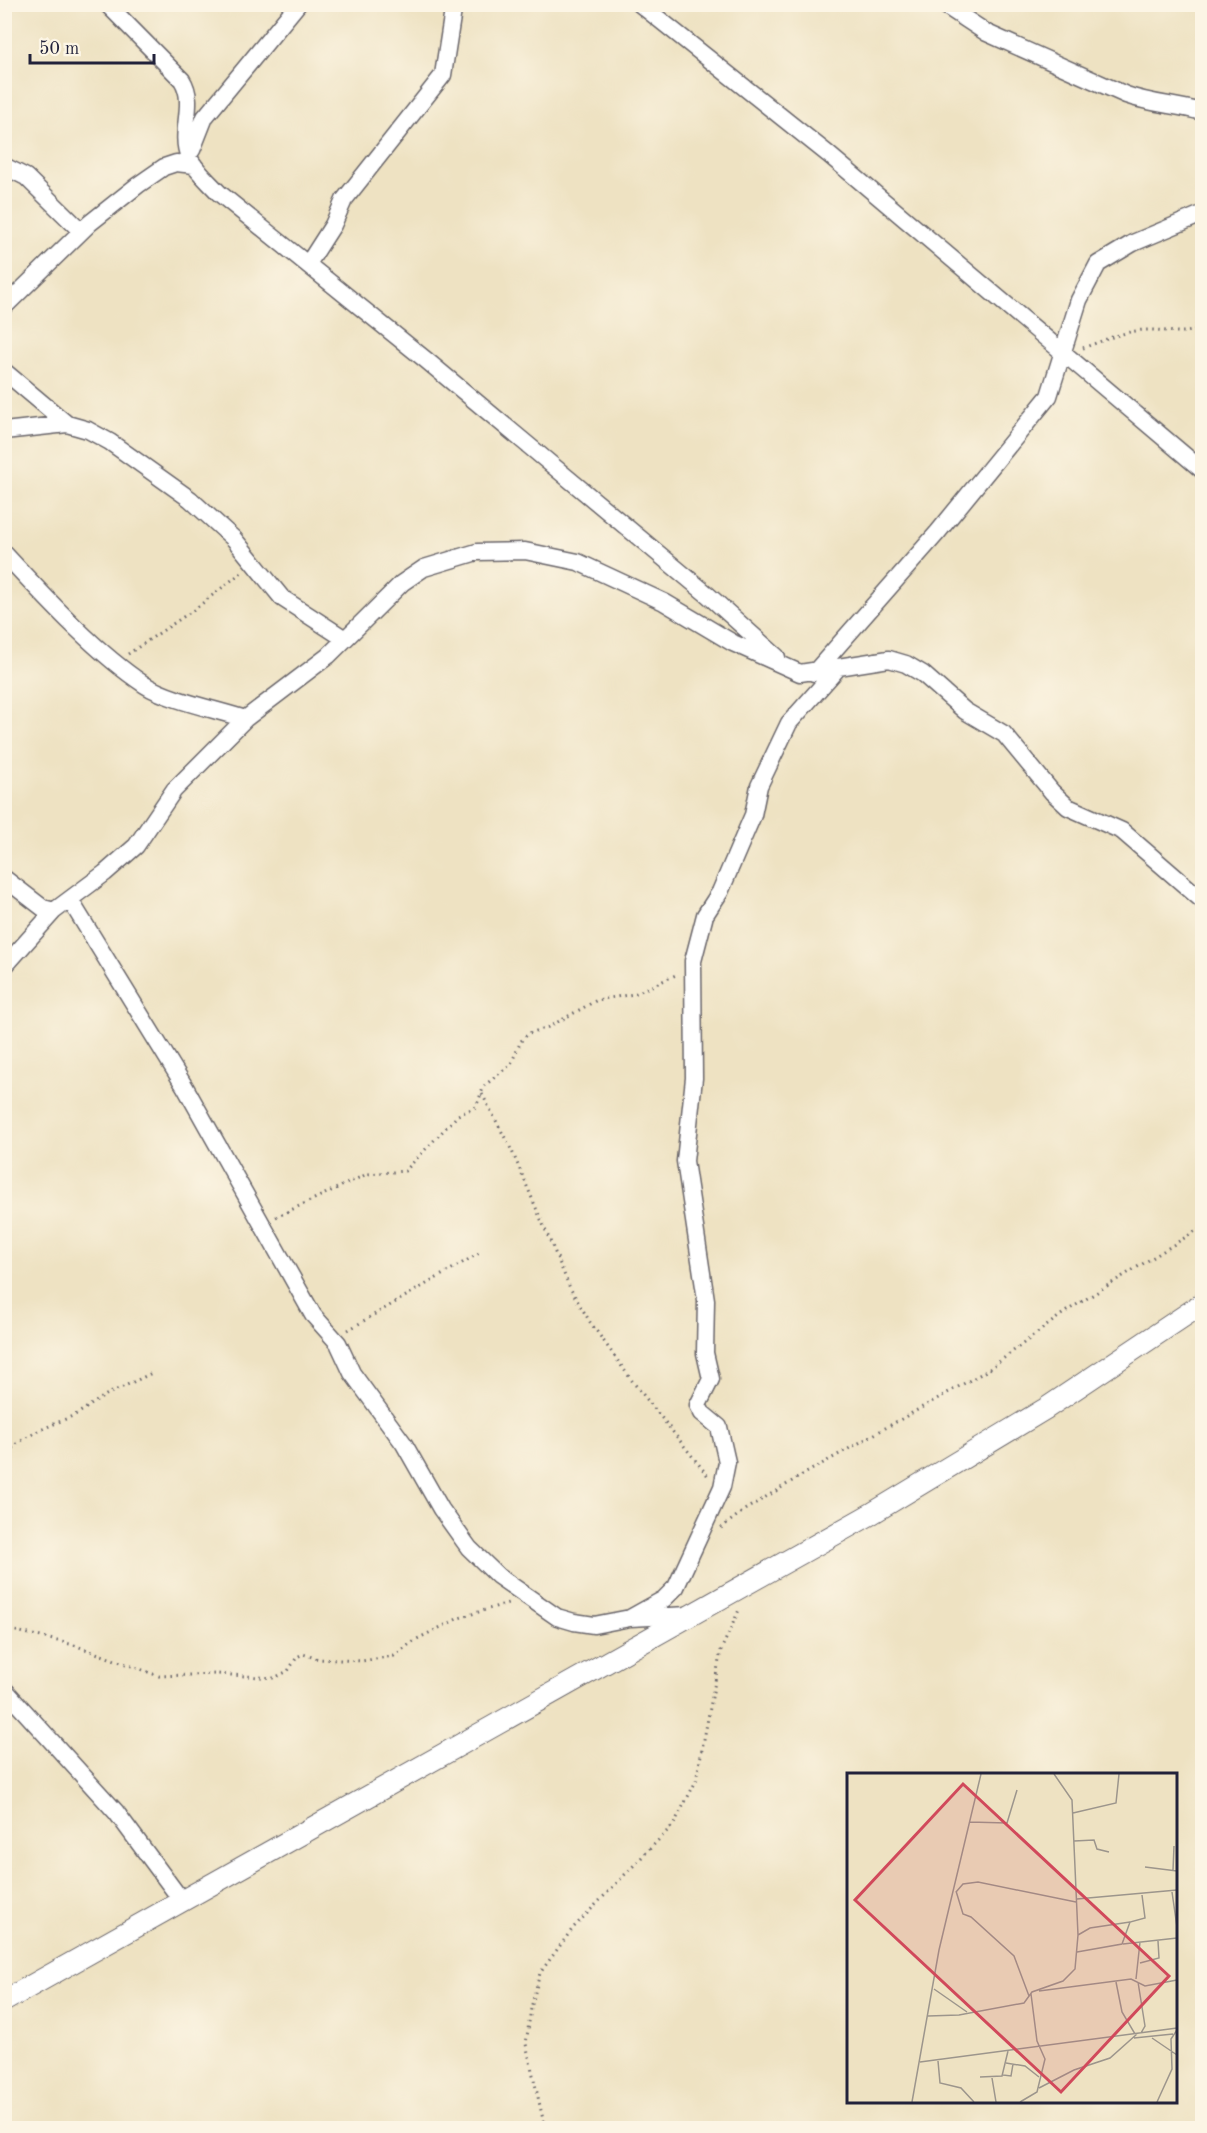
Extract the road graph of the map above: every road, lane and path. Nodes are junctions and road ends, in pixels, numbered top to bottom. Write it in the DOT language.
graph roads {
  1 [pos="107,4"];
  2 [pos="298,4"];
  3 [pos="454,4"];
  4 [pos="640,4"];
  5 [pos="943,4"];
  6 [pos="1203,112"];
  7 [pos="192,161"];
  8 [pos="4,165"];
  9 [pos="1203,214"];
  10 [pos="81,231"];
  11 [pos="308,264"];
  12 [pos="4,307"];
  13 [pos="1203,327"];
  14 [pos="1065,356"];
  15 [pos="4,370"];
  16 [pos="67,424"];
  17 [pos="4,431"];
  18 [pos="1203,470"];
  19 [pos="4,553"];
  20 [pos="264,578"];
  21 [pos="345,639"];
  22 [pos="109,656"];
  23 [pos="790,669"];
  24 [pos="838,669"];
  25 [pos="814,673"];
  26 [pos="245,719"];
  27 [pos="4,878"];
  28 [pos="70,900"];
  29 [pos="1203,900"];
  30 [pos="54,911"];
  31 [pos="693,966"];
  32 [pos="4,967"];
  33 [pos="481,1093"];
  34 [pos="261,1225"];
  35 [pos="1203,1227"];
  36 [pos="480,1252"];
  37 [pos="1203,1304"];
  38 [pos="334,1339"];
  39 [pos="154,1372"];
  40 [pos="4,1457"];
  41 [pos="720,1492"];
  42 [pos="718,1530"];
  43 [pos="534,1601"];
  44 [pos="742,1605"];
  45 [pos="690,1615"];
  46 [pos="630,1618"];
  47 [pos="4,1628"];
  48 [pos="4,1689"];
  49 [pos="182,1901"];
  50 [pos="4,2001"];
  51 [pos="545,2128"];
  1 -- 7 [label="street"];
  2 -- 7 [label="street"];
  3 -- 11 [label="street"];
  4 -- 14 [label="street"];
  5 -- 6 [label="street"];
  7 -- 10 [label="street"];
  7 -- 11 [label="street"];
  8 -- 10 [label="street"];
  9 -- 14 [label="street"];
  10 -- 12 [label="street"];
  11 -- 23 [label="street"];
  13 -- 14 [label="path"];
  14 -- 18 [label="street"];
  14 -- 25 [label="street"];
  15 -- 16 [label="street"];
  16 -- 17 [label="street"];
  16 -- 20 [label="street"];
  19 -- 22 [label="street"];
  20 -- 21 [label="street"];
  20 -- 22 [label="path"];
  21 -- 23 [label="street"];
  21 -- 26 [label="street"];
  22 -- 26 [label="street"];
  23 -- 25 [label="street"];
  24 -- 25 [label="street"];
  24 -- 29 [label="street"];
  24 -- 31 [label="street"];
  26 -- 28 [label="street"];
  27 -- 30 [label="street"];
  28 -- 30 [label="street"];
  28 -- 34 [label="street"];
  30 -- 32 [label="street"];
  31 -- 33 [label="path"];
  31 -- 41 [label="street"];
  33 -- 34 [label="path"];
  33 -- 41 [label="path"];
  34 -- 38 [label="street"];
  35 -- 42 [label="path"];
  36 -- 38 [label="path"];
  37 -- 45 [label="street"];
  38 -- 43 [label="street"];
  39 -- 40 [label="path"];
  41 -- 46 [label="street"];
  43 -- 46 [label="street"];
  43 -- 47 [label="path"];
  44 -- 51 [label="path"];
  45 -- 46 [label="street"];
  45 -- 49 [label="street"];
  48 -- 49 [label="street"];
  49 -- 50 [label="street"];
}
